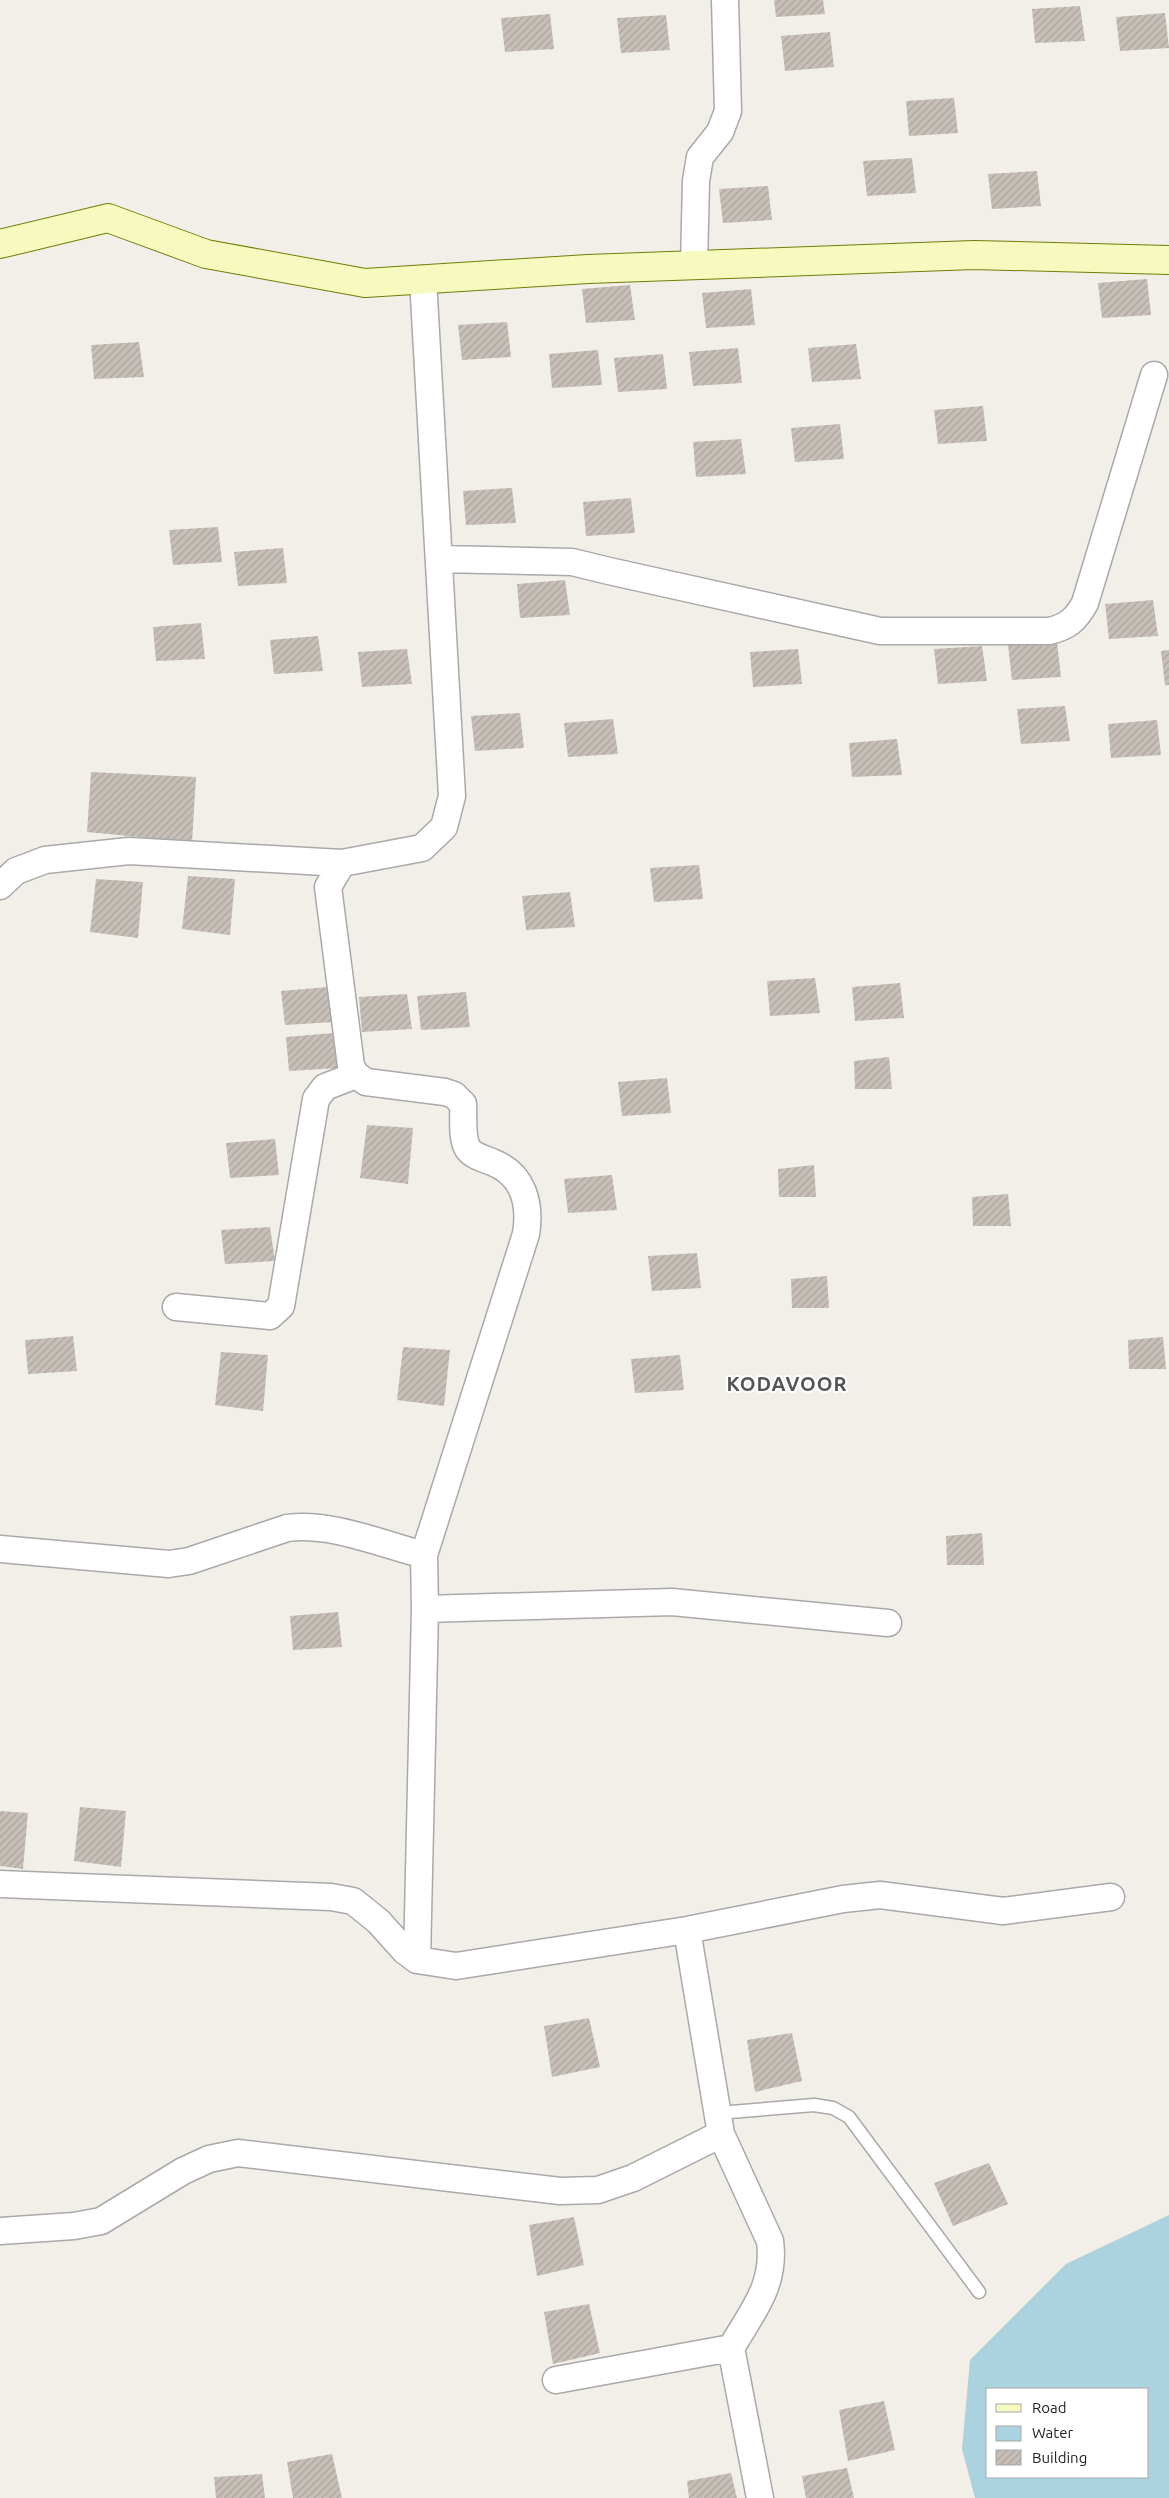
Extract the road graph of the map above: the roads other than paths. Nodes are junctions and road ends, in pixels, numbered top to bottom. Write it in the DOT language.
graph roads {
  1 [pos="725,0"];
  2 [pos="0,244"];
  3 [pos="1169,260"];
  4 [pos="694,265"];
  5 [pos="424,279"];
  6 [pos="1154,375"];
  7 [pos="439,559"];
  8 [pos="342,863"];
  9 [pos="0,886"];
  10 [pos="356,1075"];
  11 [pos="176,1307"];
  12 [pos="0,1549"];
  13 [pos="424,1555"];
  14 [pos="425,1609"];
  15 [pos="888,1624"];
  16 [pos="0,1884"];
  17 [pos="1111,1897"];
  18 [pos="687,1930"];
  19 [pos="417,1960"];
  20 [pos="720,2123"];
  21 [pos="0,2231"];
  22 [pos="979,2292"];
  23 [pos="731,2348"];
  24 [pos="556,2380"];
  25 [pos="760,2498"];
  1 -- 4 [label="street"];
  2 -- 5 [label="street"];
  3 -- 4 [label="street"];
  4 -- 5 [label="street"];
  5 -- 7 [label="street"];
  6 -- 7 [label="street"];
  7 -- 8 [label="street"];
  8 -- 9 [label="street"];
  8 -- 10 [label="street"];
  10 -- 11 [label="street"];
  10 -- 13 [label="street"];
  12 -- 13 [label="street"];
  13 -- 14 [label="street"];
  14 -- 15 [label="street"];
  14 -- 19 [label="street"];
  16 -- 19 [label="street"];
  17 -- 18 [label="street"];
  18 -- 19 [label="street"];
  18 -- 20 [label="street"];
  20 -- 21 [label="street"];
  20 -- 22 [label="lane"];
  20 -- 23 [label="street"];
  23 -- 24 [label="street"];
  23 -- 25 [label="street"];
}
